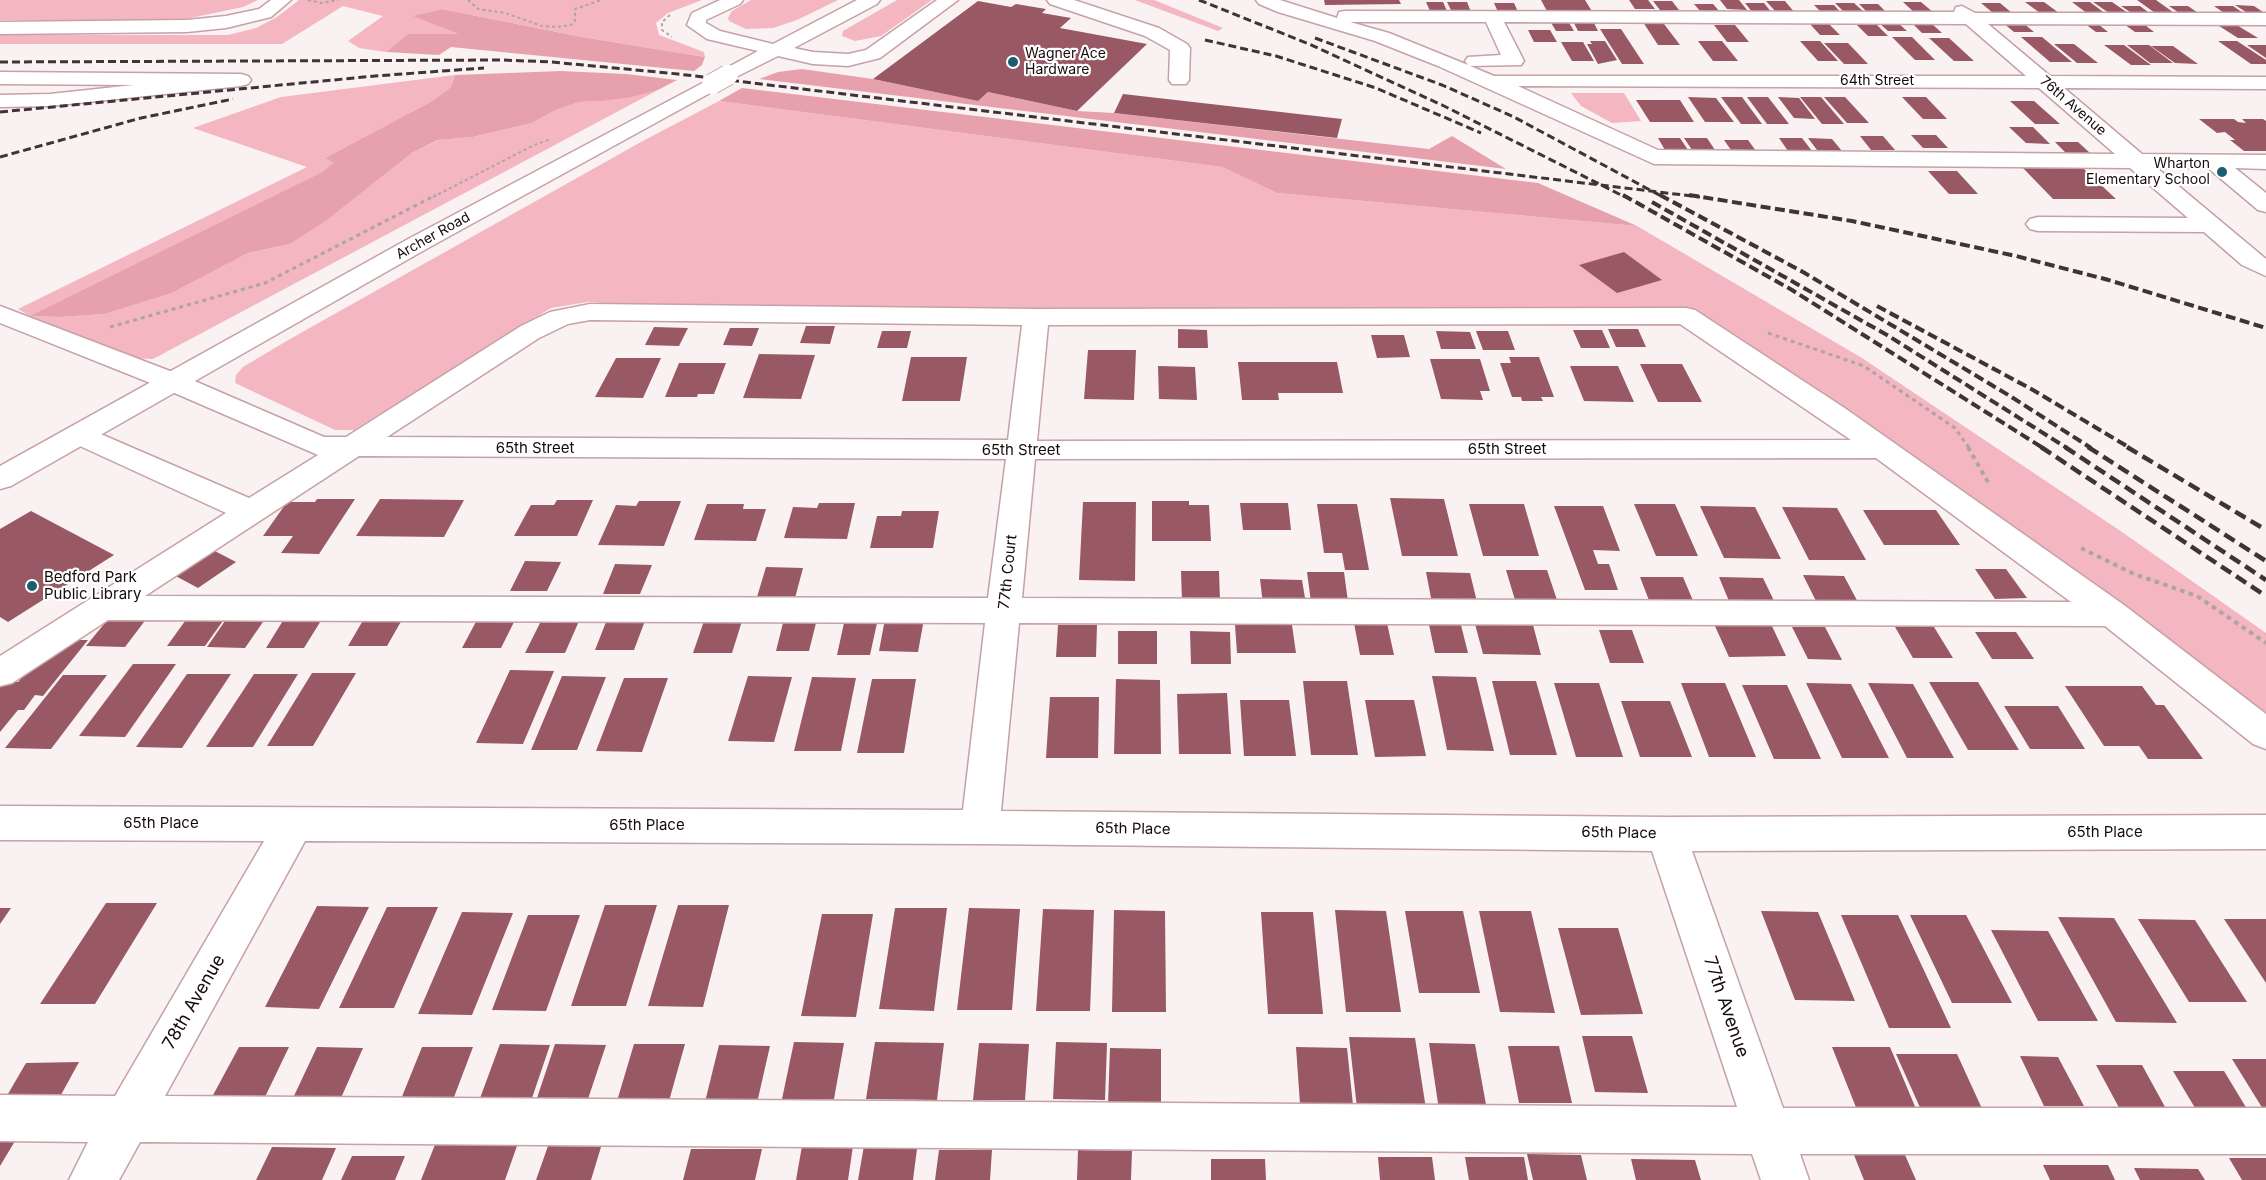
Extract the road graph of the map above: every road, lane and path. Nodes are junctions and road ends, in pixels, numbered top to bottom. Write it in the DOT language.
graph roads {
  1 [pos="282,0"];
  2 [pos="304,0"];
  3 [pos="338,0"];
  4 [pos="468,0"];
  5 [pos="601,0"];
  6 [pos="734,0"];
  7 [pos="871,0"];
  8 [pos="949,0"];
  9 [pos="1056,0"];
  10 [pos="1265,0"];
  11 [pos="1607,0"];
  12 [pos="1949,0"];
  13 [pos="1302,9"];
  14 [pos="1435,16"];
  15 [pos="1619,16"];
  16 [pos="1970,18"];
  17 [pos="2266,19"];
  18 [pos="1495,22"];
  19 [pos="0,28"];
  20 [pos="776,50"];
  21 [pos="0,78"];
  22 [pos="1179,80"];
  23 [pos="1487,80"];
  24 [pos="2045,82"];
  25 [pos="2266,83"];
  26 [pos="0,101"];
  27 [pos="557,137"];
  28 [pos="2134,159"];
  29 [pos="2212,161"];
  30 [pos="2266,162"];
  31 [pos="2266,205"];
  32 [pos="2038,224"];
  33 [pos="2211,225"];
  34 [pos="2259,264"];
  35 [pos="0,314"];
  36 [pos="1036,317"];
  37 [pos="1765,332"];
  38 [pos="64,339"];
  39 [pos="173,381"];
  40 [pos="79,435"];
  41 [pos="348,447"];
  42 [pos="1882,448"];
  43 [pos="1022,450"];
  44 [pos="0,479"];
  45 [pos="1991,486"];
  46 [pos="250,511"];
  47 [pos="2077,547"];
  48 [pos="101,608"];
  49 [pos="1004,612"];
  50 [pos="2112,614"];
  51 [pos="2266,643"];
  52 [pos="0,673"];
  53 [pos="2266,734"];
  54 [pos="0,823"];
  55 [pos="295,823"];
  56 [pos="980,827"];
  57 [pos="2266,832"];
  58 [pos="1666,834"];
  59 [pos="0,1118"];
  60 [pos="128,1118"];
  61 [pos="1768,1131"];
  62 [pos="2266,1131"];
  63 [pos="93,1180"];
  64 [pos="1785,1180"];
  1 -- 19 [label="street"];
  2 -- 3 [label="path"];
  4 -- 5 [label="path"];
  6 -- 20 [label="street"];
  7 -- 20 [label="street, Archer Road"];
  8 -- 20 [label="street"];
  9 -- 22 [label="street"];
  10 -- 13 [label="street"];
  11 -- 15 [label="street"];
  12 -- 16 [label="street, 76th Avenue"];
  13 -- 14 [label="street"];
  13 -- 23 [label="street"];
  14 -- 15 [label="street"];
  14 -- 18 [label="street"];
  15 -- 16 [label="street"];
  16 -- 17 [label="street"];
  16 -- 24 [label="street, 76th Avenue"];
  20 -- 39 [label="street, Archer Road"];
  21 -- 26 [label="street"];
  23 -- 24 [label="street, 64th Street"];
  23 -- 28 [label="street"];
  24 -- 25 [label="street, 64th Street"];
  24 -- 28 [label="street, 76th Avenue"];
  27 -- 38 [label="path"];
  28 -- 29 [label="street"];
  28 -- 33 [label="street, 76th Avenue"];
  29 -- 30 [label="street"];
  29 -- 31 [label="street"];
  32 -- 33 [label="street"];
  33 -- 34 [label="street, 76th Avenue"];
  35 -- 38 [label="street, 65th Street"];
  36 -- 41 [label="street"];
  36 -- 42 [label="street"];
  36 -- 43 [label="street, 77th Court"];
  37 -- 45 [label="path"];
  38 -- 39 [label="street, 65th Street"];
  39 -- 40 [label="street, Archer Road"];
  39 -- 41 [label="street, 65th Street"];
  40 -- 44 [label="street, Archer Road"];
  40 -- 46 [label="street"];
  41 -- 43 [label="street, 65th Street"];
  41 -- 46 [label="street"];
  42 -- 43 [label="street, 65th Street"];
  42 -- 50 [label="street"];
  43 -- 49 [label="street, 77th Court"];
  46 -- 48 [label="street"];
  47 -- 51 [label="path"];
  48 -- 49 [label="street"];
  48 -- 52 [label="street"];
  49 -- 50 [label="street"];
  49 -- 56 [label="street, 77th Court"];
  50 -- 53 [label="street"];
  54 -- 55 [label="street, 65th Place"];
  55 -- 56 [label="street, 65th Place"];
  55 -- 60 [label="street, 78th Avenue"];
  56 -- 58 [label="street, 65th Place"];
  57 -- 58 [label="street, 65th Place"];
  58 -- 61 [label="street, 77th Avenue"];
  59 -- 60 [label="street"];
  60 -- 61 [label="street"];
  60 -- 63 [label="street, 78th Avenue"];
  61 -- 62 [label="street"];
  61 -- 64 [label="street, 77th Avenue"];
}
